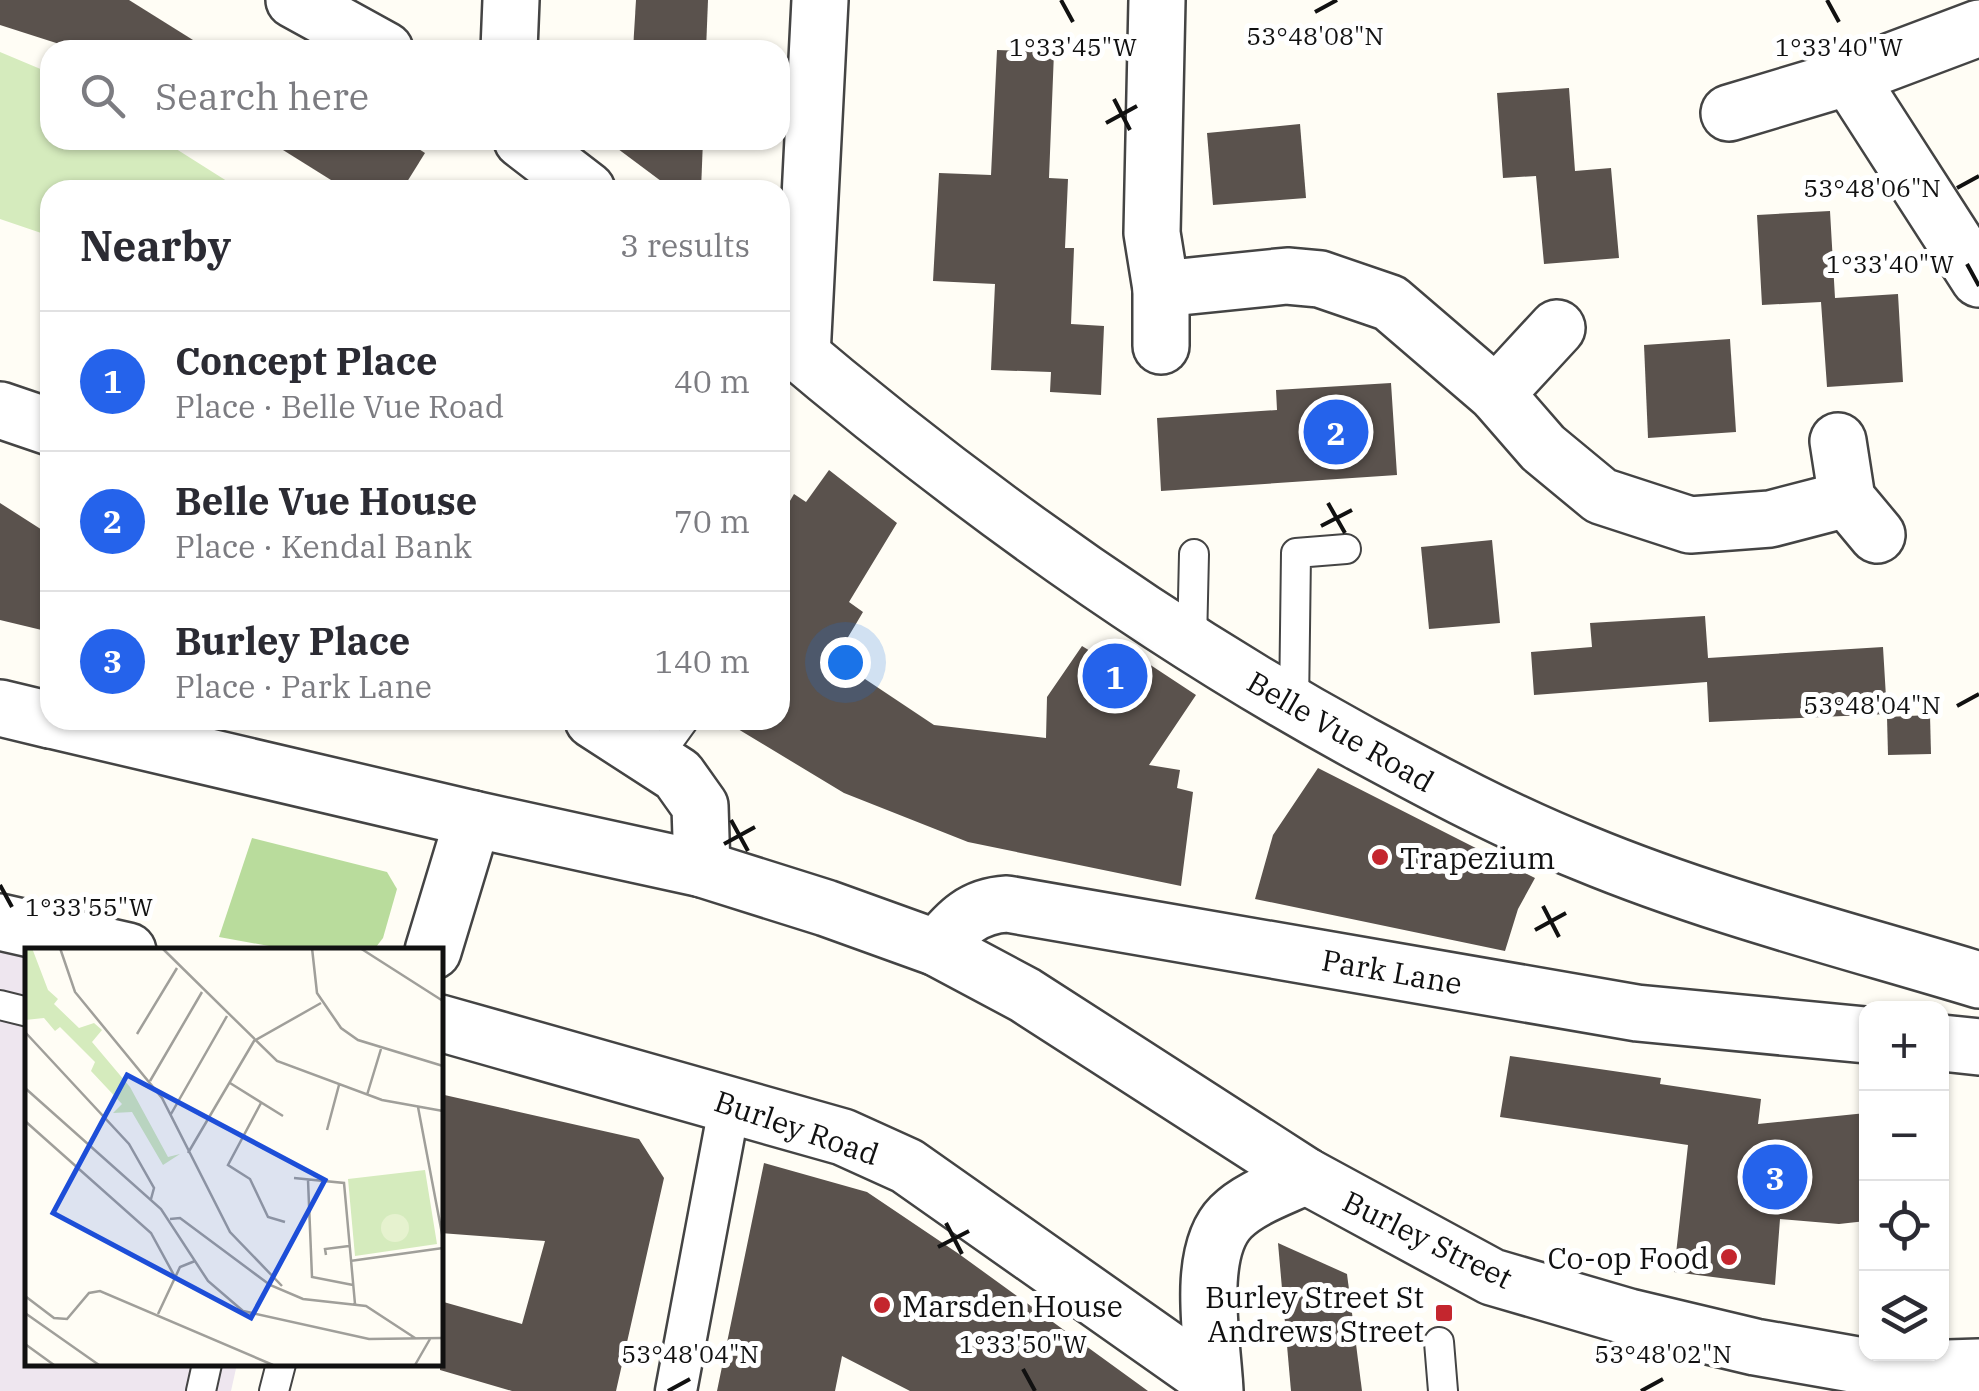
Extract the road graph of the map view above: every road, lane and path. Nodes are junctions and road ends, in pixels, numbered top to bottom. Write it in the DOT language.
graph roads {
  1 [pos="294,0"];
  2 [pos="511,0"];
  3 [pos="820,0"];
  4 [pos="1157,0"];
  5 [pos="1979,28"];
  6 [pos="367,40"];
  7 [pos="509,40"];
  8 [pos="1849,76"];
  9 [pos="1728,113"];
  10 [pos="535,150"];
  11 [pos="575,180"];
  12 [pos="1979,279"];
  13 [pos="1161,289"];
  14 [pos="1557,328"];
  15 [pos="791,346"];
  16 [pos="1161,346"];
  17 [pos="1496,394"];
  18 [pos="0,410"];
  19 [pos="40,424"];
  20 [pos="1838,441"];
  21 [pos="1346,549"];
  22 [pos="1194,554"];
  23 [pos="1192,643"];
  24 [pos="1294,707"];
  25 [pos="0,708"];
  26 [pos="40,717"];
  27 [pos="94,730"];
  28 [pos="631,730"];
  29 [pos="669,740"];
  30 [pos="473,819"];
  31 [pos="702,869"];
  32 [pos="0,922"];
  33 [pos="115,948"];
  34 [pos="434,948"];
  35 [pos="936,948"];
  36 [pos="1979,980"];
  37 [pos="0,1006"];
  38 [pos="25,1011"];
  39 [pos="442,1024"];
  40 [pos="1859,1035"];
  41 [pos="1949,1044"];
  42 [pos="1979,1047"];
  43 [pos="730,1103"];
  44 [pos="1306,1176"];
  45 [pos="1440,1342"];
  46 [pos="207,1366"];
  47 [pos="280,1366"];
  48 [pos="1979,1368"];
  49 [pos="1215,1386"];
  50 [pos="201,1391"];
  51 [pos="274,1391"];
  52 [pos="676,1391"];
  53 [pos="1442,1391"];
  1 -- 6 [label="street"];
  2 -- 7 [label="street"];
  3 -- 15 [label="street"];
  4 -- 13 [label="street"];
  5 -- 8 [label="street"];
  8 -- 9 [label="street"];
  8 -- 12 [label="street"];
  10 -- 11 [label="street"];
  13 -- 16 [label="street"];
  13 -- 17 [label="street"];
  14 -- 17 [label="street"];
  15 -- 23 [label="street, Belle Vue Road"];
  17 -- 20 [label="street"];
  18 -- 19 [label="street"];
  21 -- 24 [label="lane"];
  22 -- 23 [label="lane"];
  23 -- 24 [label="street, Belle Vue Road"];
  24 -- 36 [label="street, Belle Vue Road"];
  25 -- 26 [label="street"];
  27 -- 30 [label="street"];
  28 -- 29 [label="street"];
  29 -- 31 [label="street"];
  30 -- 31 [label="street"];
  30 -- 34 [label="street"];
  31 -- 35 [label="street"];
  32 -- 33 [label="street"];
  35 -- 40 [label="street, Park Lane"];
  35 -- 44 [label="street, Burley Street"];
  37 -- 38 [label="lane"];
  39 -- 43 [label="street, Burley Road"];
  41 -- 42 [label="street"];
  43 -- 49 [label="street, Burley Road"];
  43 -- 52 [label="street"];
  44 -- 48 [label="street, Burley Street"];
  44 -- 49 [label="street"];
  45 -- 53 [label="lane"];
  46 -- 50 [label="lane"];
  47 -- 51 [label="lane"];
}
